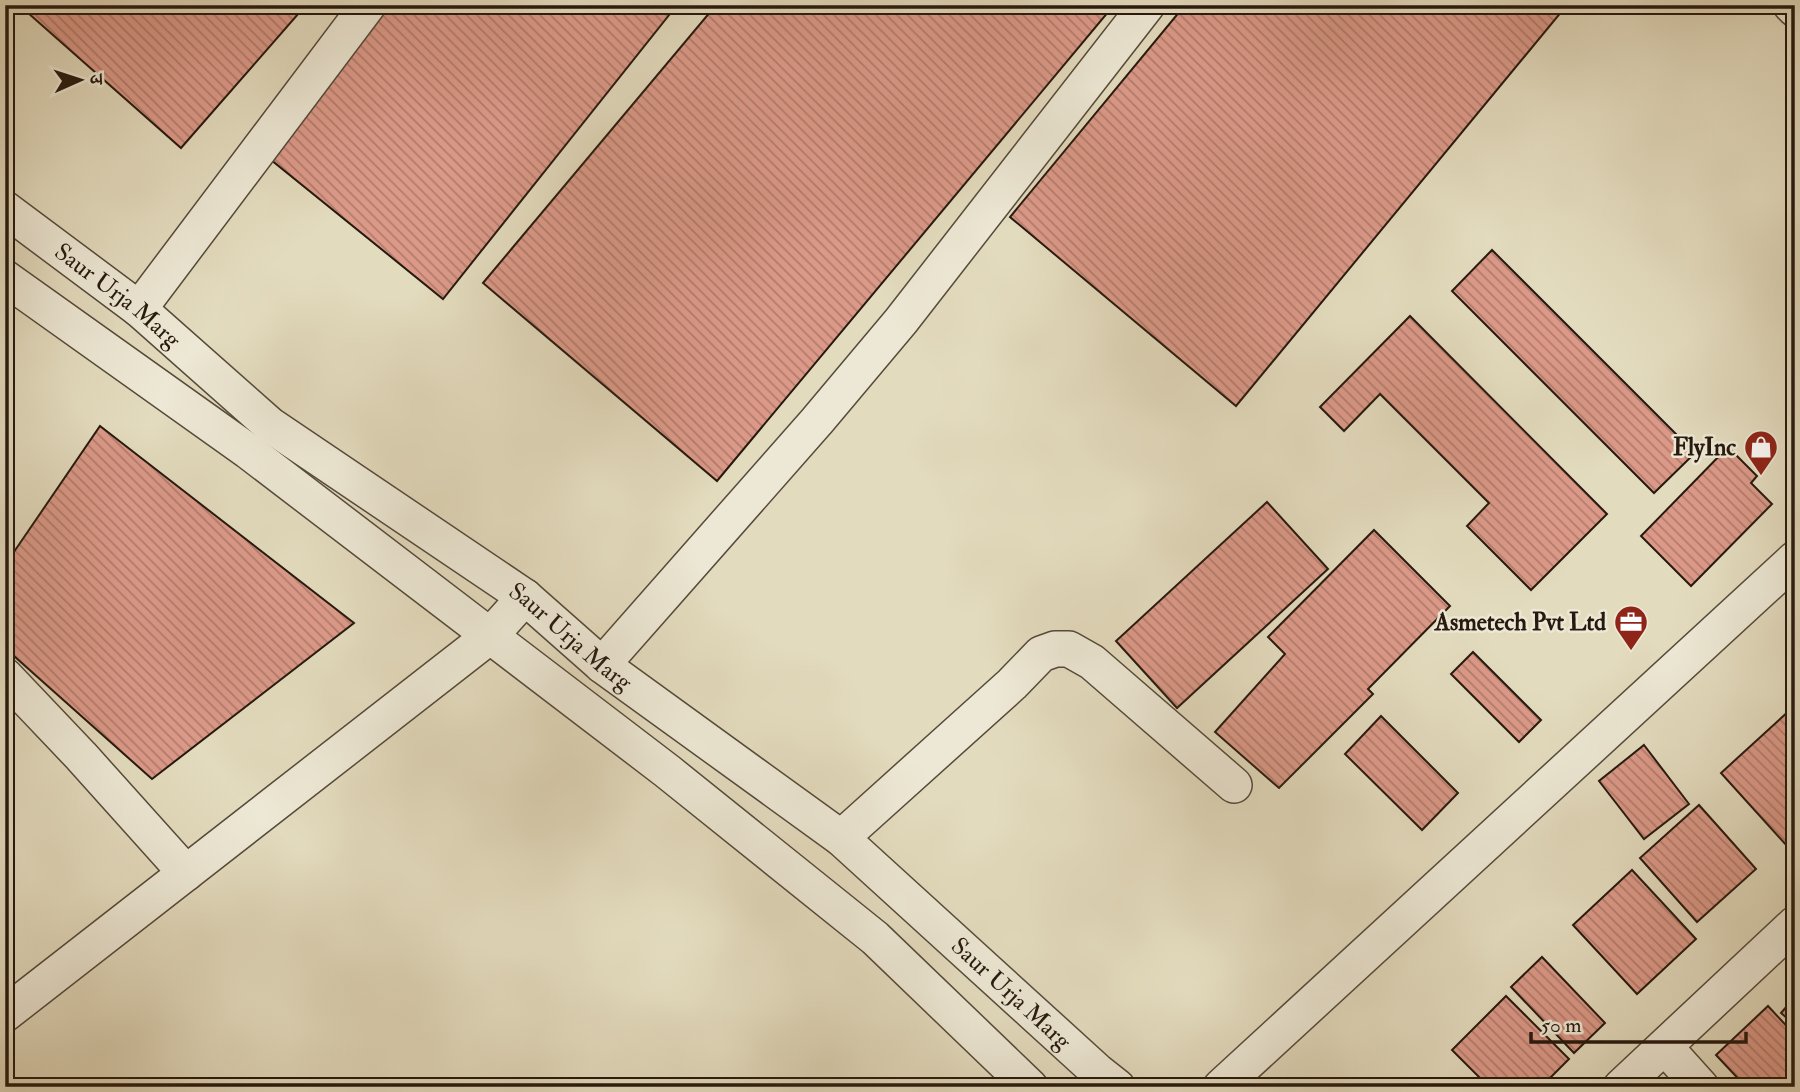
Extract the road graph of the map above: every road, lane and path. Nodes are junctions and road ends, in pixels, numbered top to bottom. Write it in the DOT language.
graph roads {
  1 [pos="368,5"];
  2 [pos="1147,5"];
  3 [pos="1791,5"];
  4 [pos="1795,9"];
  5 [pos="5,209"];
  6 [pos="5,278"];
  7 [pos="139,309"];
  8 [pos="1795,559"];
  9 [pos="525,597"];
  10 [pos="490,636"];
  11 [pos="602,666"];
  12 [pos="5,676"];
  13 [pos="1234,785"];
  14 [pos="841,838"];
  15 [pos="186,873"];
  16 [pos="1795,924"];
  17 [pos="5,1014"];
  18 [pos="1665,1047"];
  19 [pos="1030,1087"];
  20 [pos="1116,1087"];
  21 [pos="1221,1087"];
  22 [pos="1621,1087"];
  23 [pos="1701,1087"];
  1 -- 7 [label="street"];
  2 -- 11 [label="street"];
  3 -- 4 [label="street"];
  5 -- 7 [label="street, Saur Urja Marg"];
  6 -- 10 [label="street, Saur Urja Marg"];
  7 -- 9 [label="street, Saur Urja Marg"];
  8 -- 21 [label="street"];
  9 -- 10 [label="street"];
  9 -- 11 [label="street, Saur Urja Marg"];
  10 -- 15 [label="street"];
  10 -- 19 [label="street, Saur Urja Marg"];
  11 -- 14 [label="street, Saur Urja Marg"];
  12 -- 15 [label="street"];
  13 -- 14 [label="street"];
  14 -- 20 [label="street, Saur Urja Marg"];
  15 -- 17 [label="street"];
  16 -- 18 [label="street"];
  18 -- 22 [label="street"];
  18 -- 23 [label="street"];
}
